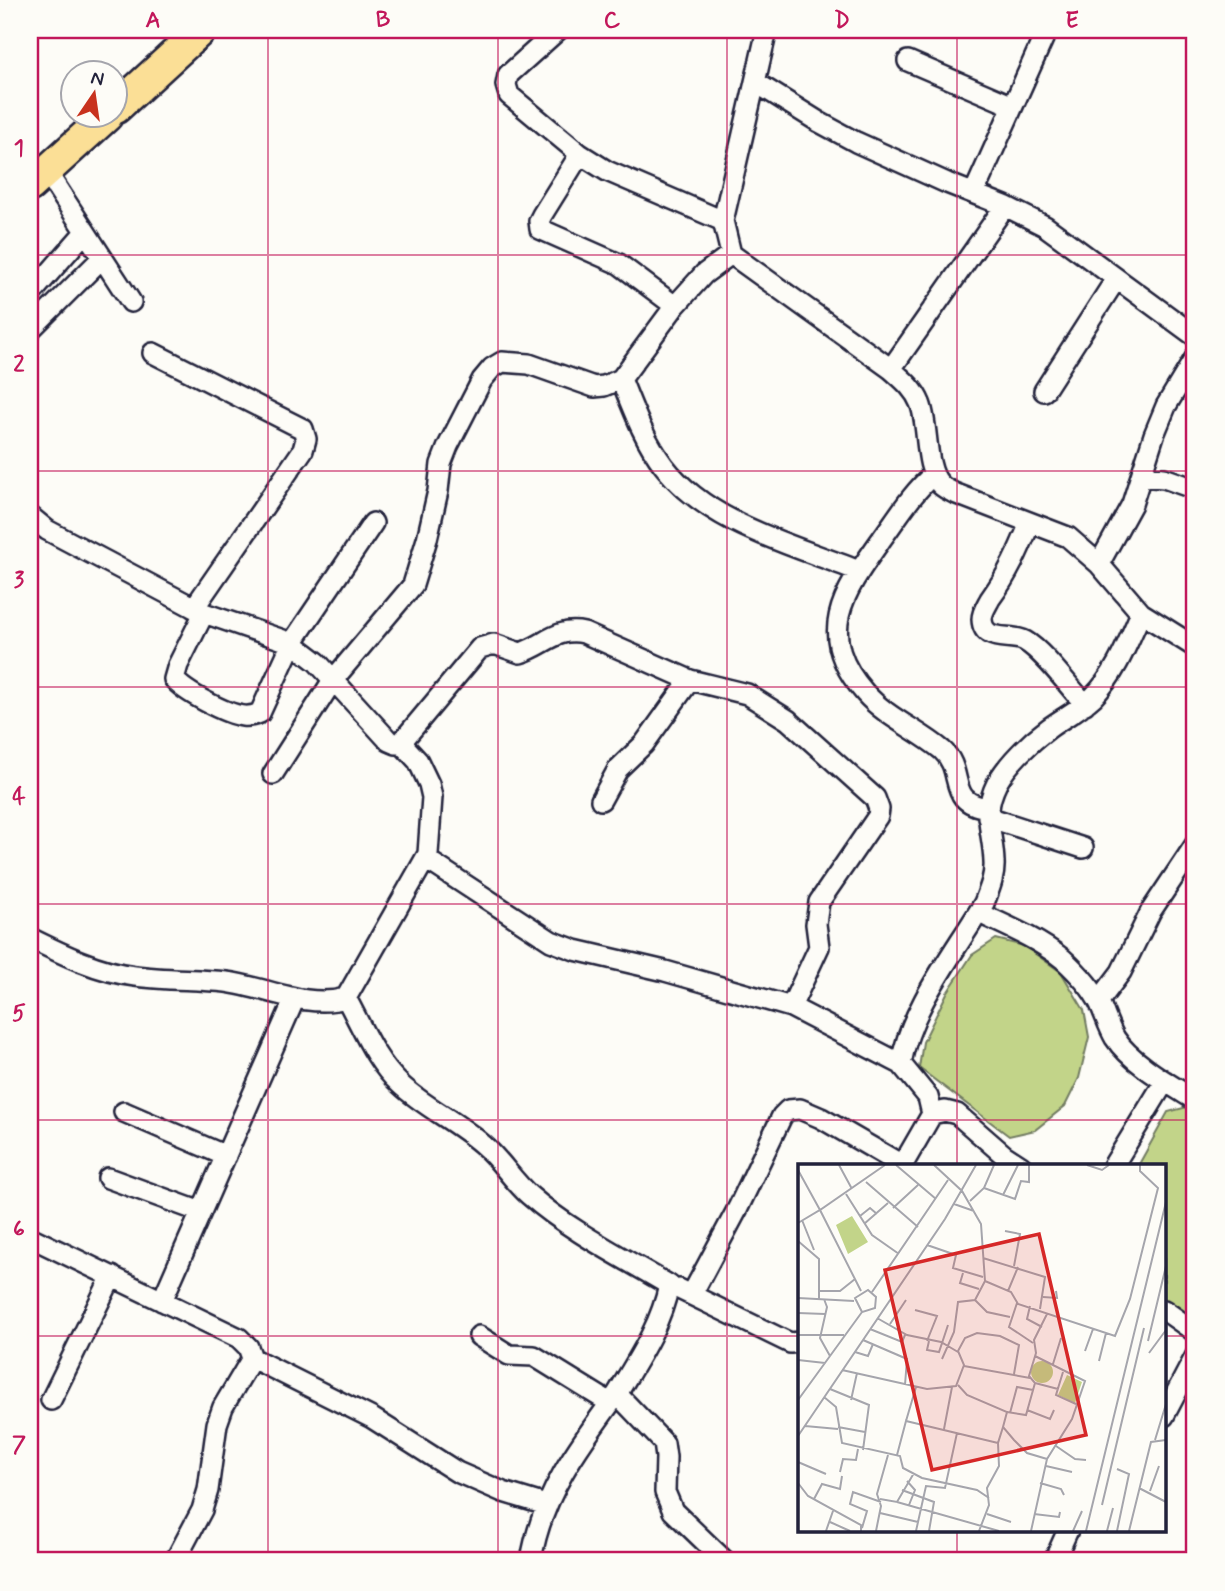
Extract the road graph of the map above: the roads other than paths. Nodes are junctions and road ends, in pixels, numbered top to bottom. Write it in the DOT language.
graph roads {
  1 [pos="201,30"];
  2 [pos="558,30"];
  3 [pos="767,30"];
  4 [pos="1047,30"];
  5 [pos="908,61"];
  6 [pos="755,82"];
  7 [pos="130,95"];
  8 [pos="1013,106"];
  9 [pos="92,130"];
  10 [pos="580,154"];
  11 [pos="38,179"];
  12 [pos="974,193"];
  13 [pos="1005,206"];
  14 [pos="723,221"];
  15 [pos="85,232"];
  16 [pos="731,254"];
  17 [pos="102,258"];
  18 [pos="1115,279"];
  19 [pos="30,295"];
  20 [pos="131,302"];
  21 [pos="675,306"];
  22 [pos="30,330"];
  23 [pos="1195,336"];
  24 [pos="153,353"];
  25 [pos="1195,358"];
  26 [pos="891,369"];
  27 [pos="621,379"];
  28 [pos="1044,391"];
  29 [pos="933,475"];
  30 [pos="1141,475"];
  31 [pos="1195,489"];
  32 [pos="373,523"];
  33 [pos="1030,523"];
  34 [pos="33,525"];
  35 [pos="1099,564"];
  36 [pos="859,571"];
  37 [pos="199,610"];
  38 [pos="1141,613"];
  39 [pos="292,643"];
  40 [pos="1195,647"];
  41 [pos="334,680"];
  42 [pos="690,680"];
  43 [pos="1085,704"];
  44 [pos="404,743"];
  45 [pos="273,774"];
  46 [pos="601,800"];
  47 [pos="988,813"];
  48 [pos="1195,845"];
  49 [pos="1083,848"];
  50 [pos="426,859"];
  51 [pos="979,913"];
  52 [pos="30,938"];
  53 [pos="295,998"];
  54 [pos="346,998"];
  55 [pos="1098,1001"];
  56 [pos="791,1007"];
  57 [pos="901,1063"];
  58 [pos="1165,1081"];
  59 [pos="1195,1101"];
  60 [pos="124,1112"];
  61 [pos="932,1115"];
  62 [pos="226,1156"];
  63 [pos="900,1164"];
  64 [pos="903,1164"];
  65 [pos="1018,1164"];
  66 [pos="1114,1164"];
  67 [pos="108,1178"];
  68 [pos="201,1212"];
  69 [pos="30,1237"];
  70 [pos="112,1276"];
  71 [pos="669,1285"];
  72 [pos="692,1294"];
  73 [pos="162,1301"];
  74 [pos="1166,1311"];
  75 [pos="1195,1332"];
  76 [pos="479,1336"];
  77 [pos="798,1342"];
  78 [pos="1195,1357"];
  79 [pos="252,1358"];
  80 [pos="613,1399"];
  81 [pos="51,1401"];
  82 [pos="1166,1412"];
  83 [pos="546,1505"];
  84 [pos="1068,1532"];
  85 [pos="175,1561"];
  86 [pos="531,1561"];
  87 [pos="725,1561"];
  88 [pos="1054,1561"];
  1 -- 7 [label="main road"];
  2 -- 10 [label="street"];
  3 -- 6 [label="street"];
  4 -- 8 [label="street"];
  5 -- 8 [label="street"];
  6 -- 12 [label="street"];
  6 -- 14 [label="street"];
  8 -- 12 [label="street"];
  9 -- 11 [label="main road"];
  10 -- 14 [label="street"];
  10 -- 21 [label="street"];
  11 -- 15 [label="street"];
  12 -- 13 [label="street"];
  13 -- 18 [label="street"];
  13 -- 26 [label="street"];
  14 -- 16 [label="street"];
  15 -- 17 [label="street"];
  15 -- 19 [label="street"];
  16 -- 21 [label="street"];
  16 -- 26 [label="street"];
  17 -- 20 [label="street"];
  17 -- 22 [label="street"];
  18 -- 23 [label="street"];
  18 -- 28 [label="street"];
  21 -- 27 [label="street"];
  24 -- 37 [label="street"];
  25 -- 30 [label="street"];
  26 -- 29 [label="street"];
  27 -- 36 [label="street"];
  27 -- 41 [label="street"];
  29 -- 33 [label="street"];
  29 -- 36 [label="street"];
  30 -- 31 [label="street"];
  30 -- 35 [label="street"];
  32 -- 39 [label="street"];
  33 -- 35 [label="street"];
  33 -- 43 [label="street"];
  34 -- 37 [label="street"];
  35 -- 38 [label="street"];
  36 -- 47 [label="street"];
  37 -- 39 [label="street"];
  37 -- 39 [label="street"];
  38 -- 40 [label="street"];
  38 -- 43 [label="street"];
  39 -- 41 [label="street"];
  41 -- 44 [label="street"];
  41 -- 45 [label="street"];
  42 -- 44 [label="street"];
  42 -- 46 [label="street"];
  42 -- 56 [label="street"];
  43 -- 47 [label="street"];
  44 -- 50 [label="street"];
  47 -- 49 [label="street"];
  47 -- 51 [label="street"];
  48 -- 55 [label="street"];
  50 -- 54 [label="street"];
  50 -- 56 [label="street"];
  51 -- 55 [label="street"];
  51 -- 57 [label="street"];
  52 -- 53 [label="street"];
  53 -- 54 [label="street"];
  53 -- 62 [label="street"];
  54 -- 71 [label="street"];
  55 -- 58 [label="street"];
  56 -- 57 [label="street"];
  57 -- 61 [label="street"];
  58 -- 59 [label="street"];
  58 -- 66 [label="street"];
  60 -- 62 [label="street"];
  61 -- 64 [label="street"];
  61 -- 65 [label="street"];
  62 -- 68 [label="street"];
  63 -- 72 [label="street"];
  67 -- 68 [label="street"];
  68 -- 73 [label="street"];
  69 -- 70 [label="street"];
  70 -- 73 [label="street"];
  70 -- 81 [label="street"];
  71 -- 72 [label="street"];
  71 -- 80 [label="street"];
  72 -- 77 [label="street"];
  73 -- 79 [label="street"];
  74 -- 75 [label="street"];
  76 -- 80 [label="street"];
  78 -- 82 [label="street"];
  79 -- 83 [label="street"];
  79 -- 85 [label="street"];
  80 -- 83 [label="street"];
  80 -- 87 [label="street"];
  83 -- 86 [label="street"];
  84 -- 88 [label="street"];
}
